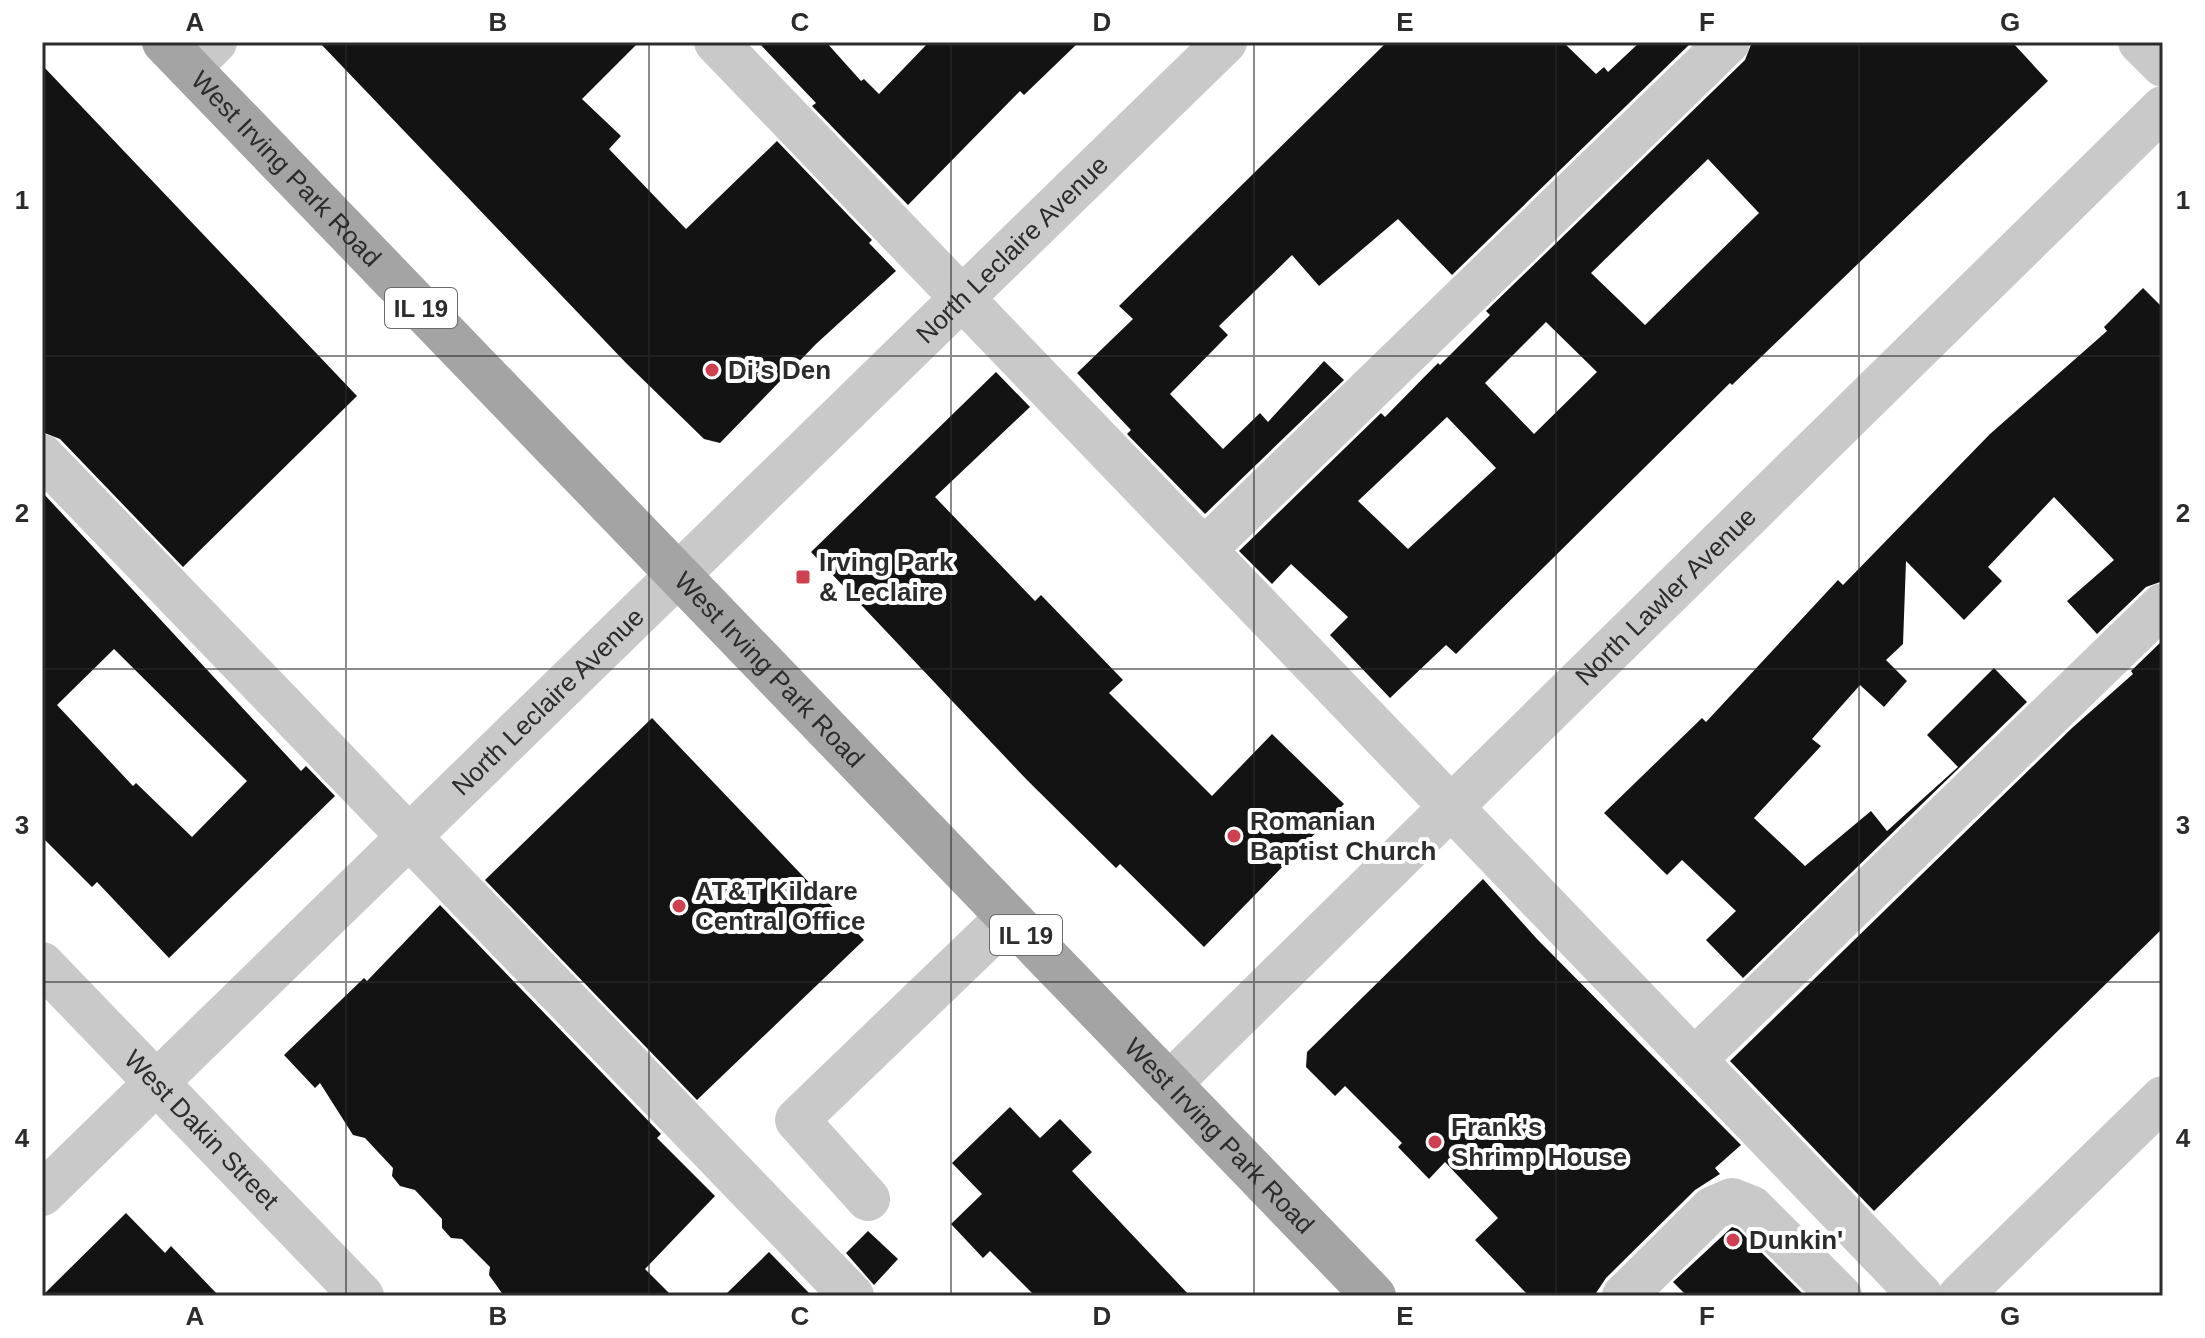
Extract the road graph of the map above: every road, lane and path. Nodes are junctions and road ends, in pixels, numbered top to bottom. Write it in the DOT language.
graph roads {
  1 [pos="717,42"];
  2 [pos="1225,42"];
  3 [pos="1728,42"];
  4 [pos="2140,42"];
  5 [pos="189,51"];
  6 [pos="2163,65"];
  7 [pos="2163,108"];
  8 [pos="963,298"];
  9 [pos="42,456"];
  10 [pos="1205,549"];
  11 [pos="678,575"];
  12 [pos="2163,605"];
  13 [pos="1453,805"];
  14 [pos="409,837"];
  15 [pos="1008,917"];
  16 [pos="42,964"];
  17 [pos="1695,1059"];
  18 [pos="157,1082"];
  19 [pos="1169,1084"];
  20 [pos="2163,1098"];
  21 [pos="42,1194"];
  22 [pos="868,1199"];
  23 [pos="362,1296"];
  24 [pos="852,1296"];
  25 [pos="1374,1296"];
  26 [pos="1624,1296"];
  27 [pos="1840,1296"];
  28 [pos="1921,1296"];
  29 [pos="1960,1296"];
  1 -- 8 [label="street"];
  2 -- 8 [label="street, North Leclaire Avenue"];
  3 -- 10 [label="street"];
  4 -- 6 [label="street"];
  5 -- 11 [label="main road, West Irving Park Road / IL 19"];
  7 -- 13 [label="street, North Lawler Avenue"];
  8 -- 10 [label="street"];
  8 -- 11 [label="street, North Leclaire Avenue"];
  9 -- 14 [label="street"];
  10 -- 13 [label="street"];
  11 -- 14 [label="street, North Leclaire Avenue"];
  11 -- 15 [label="main road, West Irving Park Road / IL 19"];
  12 -- 17 [label="street"];
  13 -- 17 [label="street"];
  13 -- 19 [label="street, North Lawler Avenue"];
  14 -- 18 [label="street, North Leclaire Avenue"];
  14 -- 24 [label="street"];
  15 -- 19 [label="main road, West Irving Park Road / IL 19"];
  15 -- 22 [label="street"];
  16 -- 18 [label="street, West Dakin Street"];
  17 -- 28 [label="street"];
  18 -- 21 [label="street, North Leclaire Avenue"];
  18 -- 23 [label="street, West Dakin Street"];
  19 -- 25 [label="main road, West Irving Park Road / IL 19"];
  20 -- 29 [label="street"];
  26 -- 27 [label="street"];
}
